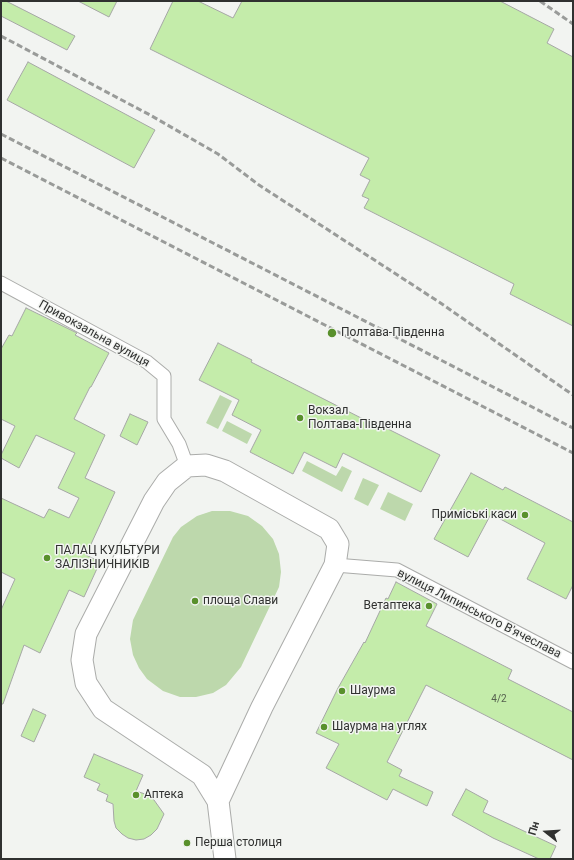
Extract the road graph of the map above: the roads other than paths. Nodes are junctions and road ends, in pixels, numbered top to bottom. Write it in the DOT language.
graph roads {
  1 [pos="1,283"];
  2 [pos="187,466"];
  3 [pos="335,564"];
  4 [pos="573,662"];
  5 [pos="218,801"];
  6 [pos="225,859"];
  1 -- 2 [label="street, Привокзальна вулиця"];
  2 -- 3 [label="main road"];
  2 -- 5 [label="main road"];
  3 -- 4 [label="street, вулиця Липинського В'ячеслава"];
  3 -- 5 [label="main road"];
  5 -- 6 [label="main road"];
}
